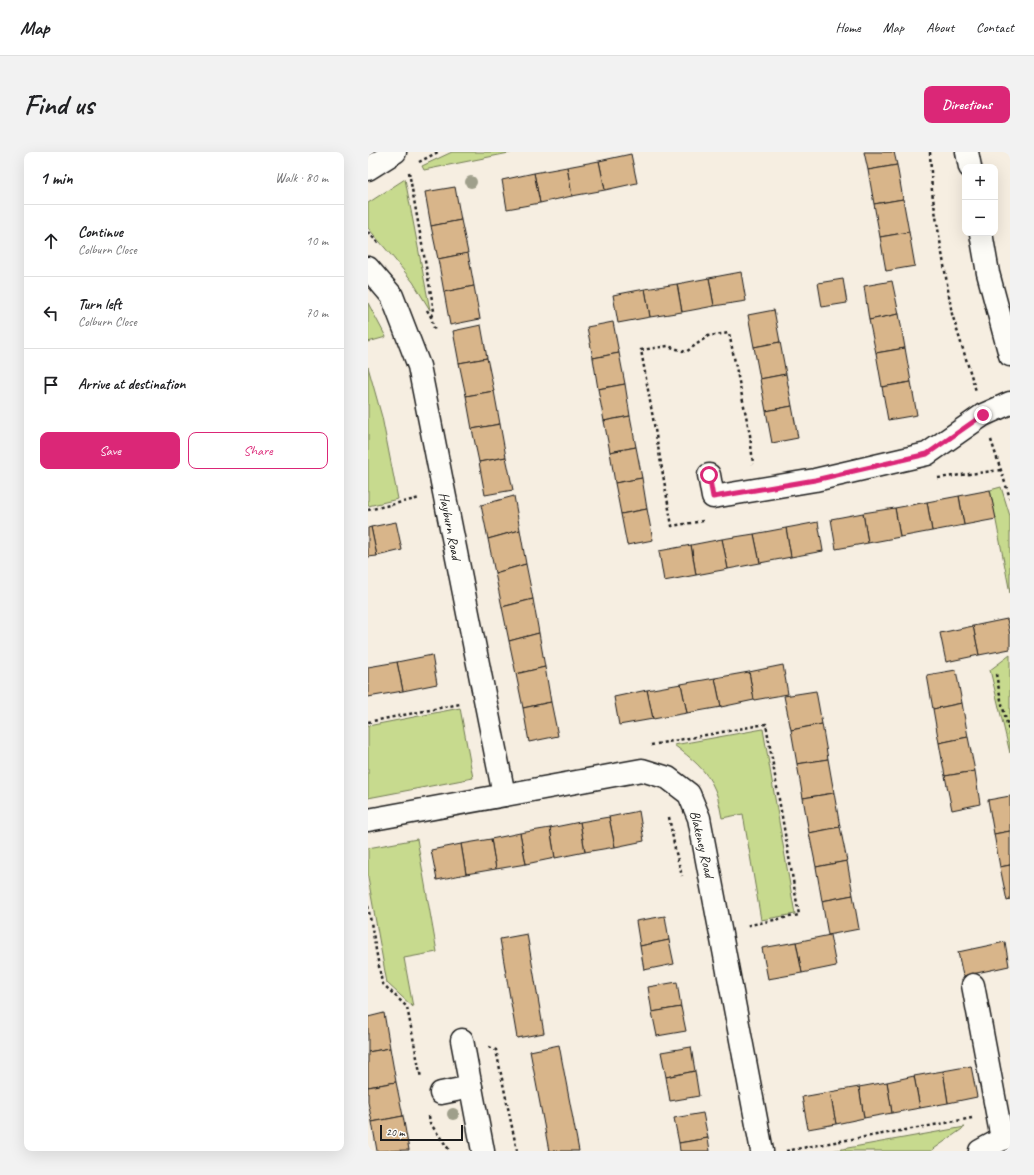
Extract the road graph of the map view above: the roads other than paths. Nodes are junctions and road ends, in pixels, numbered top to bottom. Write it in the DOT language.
graph roads {
  1 [pos="967,152"];
  2 [pos="402,160"];
  3 [pos="969,164"];
  4 [pos="368,169"];
  5 [pos="982,236"];
  6 [pos="368,268"];
  7 [pos="1010,355"];
  8 [pos="1010,404"];
  9 [pos="709,475"];
  10 [pos="504,795"];
  11 [pos="368,820"];
  12 [pos="973,985"];
  13 [pos="462,1040"];
  14 [pos="471,1087"];
  15 [pos="434,1101"];
  16 [pos="1006,1138"];
  17 [pos="484,1151"];
  18 [pos="762,1151"];
  19 [pos="980,1151"];
  1 -- 3 [label="street"];
  2 -- 4 [label="street"];
  5 -- 7 [label="street"];
  6 -- 10 [label="street, Hayburn Road"];
  8 -- 9 [label="street"];
  10 -- 11 [label="street, Blakeney Road"];
  10 -- 18 [label="street, Blakeney Road"];
  12 -- 16 [label="street"];
  13 -- 14 [label="street"];
  14 -- 15 [label="street"];
  14 -- 17 [label="street"];
  16 -- 19 [label="street"];
}
